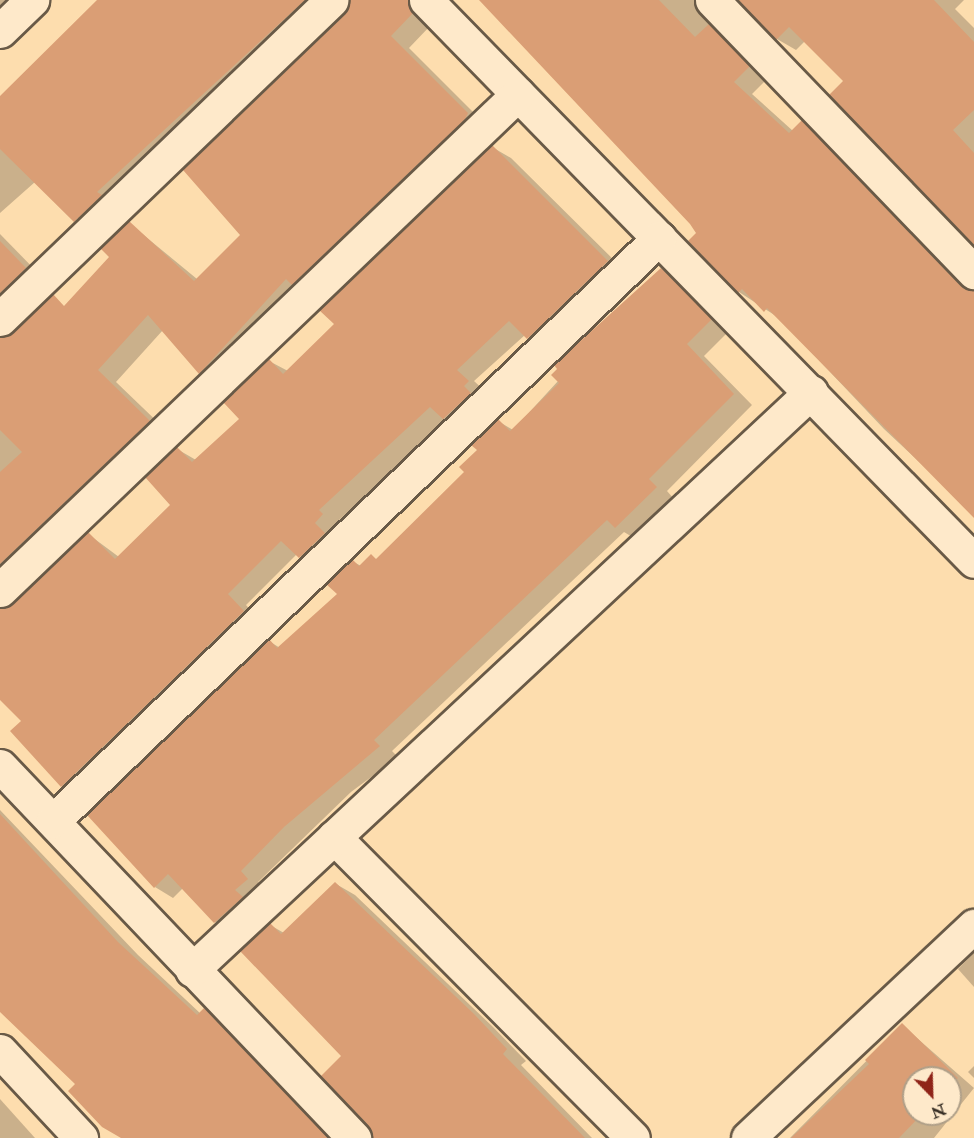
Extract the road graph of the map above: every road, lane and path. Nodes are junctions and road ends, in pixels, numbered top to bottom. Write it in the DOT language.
graph roads {
  1 [pos="32,0"];
  2 [pos="332,0"];
  3 [pos="426,0"];
  4 [pos="712,0"];
  5 [pos="0,31"];
  6 [pos="518,94"];
  7 [pos="659,238"];
  8 [pos="974,272"];
  9 [pos="0,319"];
  10 [pos="811,392"];
  11 [pos="974,561"];
  12 [pos="0,590"];
  13 [pos="0,766"];
  14 [pos="53,821"];
  15 [pos="334,837"];
  16 [pos="974,926"];
  17 [pos="192,970"];
  18 [pos="0,1052"];
  19 [pos="81,1138"];
  20 [pos="354,1138"];
  21 [pos="633,1138"];
  22 [pos="748,1138"];
  1 -- 5 [label="street"];
  2 -- 9 [label="street"];
  3 -- 6 [label="street"];
  4 -- 8 [label="street"];
  6 -- 7 [label="street"];
  6 -- 12 [label="street"];
  7 -- 10 [label="street"];
  7 -- 14 [label="street"];
  10 -- 11 [label="street"];
  10 -- 15 [label="street"];
  13 -- 14 [label="street"];
  14 -- 17 [label="street"];
  15 -- 17 [label="street"];
  15 -- 21 [label="street"];
  16 -- 22 [label="street"];
  17 -- 20 [label="street"];
  18 -- 19 [label="street"];
}
